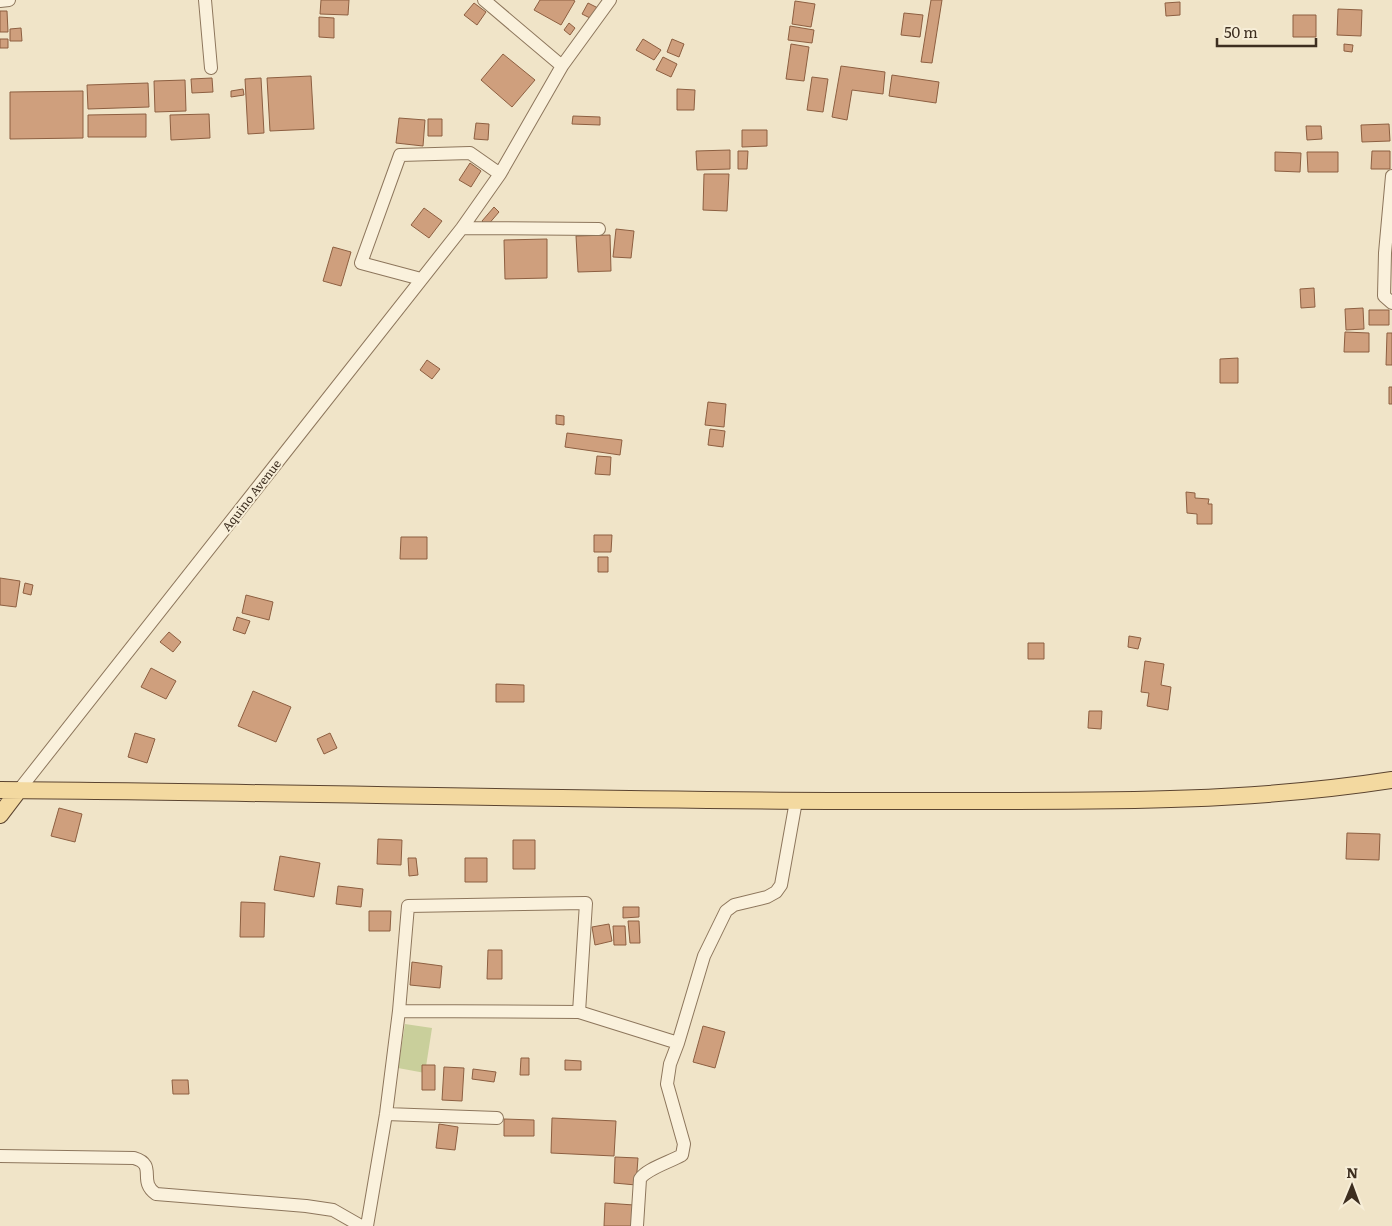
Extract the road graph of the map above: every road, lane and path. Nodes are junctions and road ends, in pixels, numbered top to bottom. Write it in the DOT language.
graph roads {
  1 [pos="5,0"];
  2 [pos="9,0"];
  3 [pos="205,0"];
  4 [pos="484,0"];
  5 [pos="610,0"];
  6 [pos="0,1"];
  7 [pos="562,66"];
  8 [pos="211,68"];
  9 [pos="500,174"];
  10 [pos="1392,176"];
  11 [pos="462,228"];
  12 [pos="599,229"];
  13 [pos="421,279"];
  14 [pos="1392,303"];
  15 [pos="1392,780"];
  16 [pos="0,790"];
  17 [pos="20,790"];
  18 [pos="796,801"];
  19 [pos="0,815"];
  20 [pos="399,1011"];
  21 [pos="580,1012"];
  22 [pos="678,1043"];
  23 [pos="386,1114"];
  24 [pos="497,1118"];
  25 [pos="0,1156"];
  26 [pos="361,1226"];
  27 [pos="367,1226"];
  28 [pos="637,1226"];
  1 -- 2 [label="street"];
  1 -- 6 [label="street"];
  3 -- 8 [label="street"];
  4 -- 7 [label="street"];
  5 -- 7 [label="street, Aquino Avenue"];
  7 -- 9 [label="street, Aquino Avenue"];
  9 -- 11 [label="street, Aquino Avenue"];
  9 -- 13 [label="street"];
  10 -- 14 [label="street"];
  11 -- 12 [label="street"];
  11 -- 13 [label="street, Aquino Avenue"];
  13 -- 17 [label="street, Aquino Avenue"];
  15 -- 18 [label="main road"];
  16 -- 17 [label="main road"];
  17 -- 18 [label="main road"];
  17 -- 19 [label="main road, Aquino Avenue"];
  18 -- 22 [label="street"];
  20 -- 21 [label="street"];
  20 -- 21 [label="street"];
  20 -- 23 [label="street"];
  21 -- 22 [label="street"];
  22 -- 28 [label="street"];
  23 -- 24 [label="street"];
  23 -- 27 [label="street"];
  25 -- 26 [label="street"];
}
